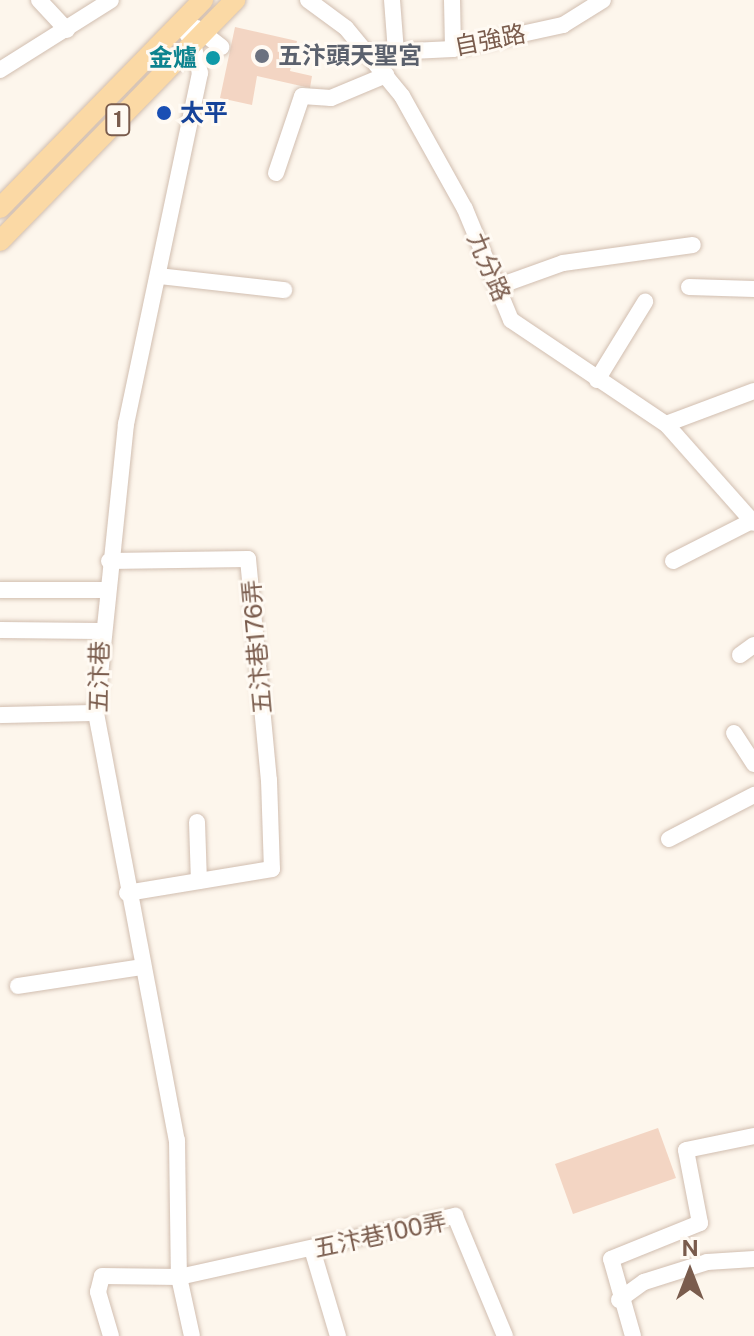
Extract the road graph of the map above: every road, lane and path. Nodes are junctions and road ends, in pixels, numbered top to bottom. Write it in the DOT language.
graph roads {
  1 [pos="39,0"];
  2 [pos="110,0"];
  3 [pos="203,0"];
  4 [pos="235,0"];
  5 [pos="308,0"];
  6 [pos="392,0"];
  7 [pos="452,0"];
  8 [pos="603,0"];
  9 [pos="180,23"];
  10 [pos="67,30"];
  11 [pos="200,37"];
  12 [pos="221,47"];
  13 [pos="453,49"];
  14 [pos="396,52"];
  15 [pos="370,53"];
  16 [pos="0,70"];
  17 [pos="386,75"];
  18 [pos="276,173"];
  19 [pos="0,208"];
  20 [pos="0,241"];
  21 [pos="693,245"];
  22 [pos="159,276"];
  23 [pos="499,286"];
  24 [pos="689,287"];
  25 [pos="754,289"];
  26 [pos="284,290"];
  27 [pos="645,302"];
  28 [pos="597,380"];
  29 [pos="754,391"];
  30 [pos="666,424"];
  31 [pos="751,518"];
  32 [pos="109,561"];
  33 [pos="673,561"];
  34 [pos="0,590"];
  35 [pos="105,590"];
  36 [pos="0,630"];
  37 [pos="100,631"];
  38 [pos="96,713"];
  39 [pos="0,715"];
  40 [pos="734,733"];
  41 [pos="754,764"];
  42 [pos="754,795"];
  43 [pos="197,822"];
  44 [pos="669,839"];
  45 [pos="199,881"];
  46 [pos="127,893"];
  47 [pos="142,967"];
  48 [pos="18,986"];
  49 [pos="754,1136"];
  50 [pos="312,1249"];
  51 [pos="754,1259"];
  52 [pos="179,1277"];
  53 [pos="619,1300"];
  54 [pos="111,1336"];
  55 [pos="192,1336"];
  56 [pos="338,1336"];
  57 [pos="505,1336"];
  58 [pos="633,1336"];
  1 -- 10 [label="street"];
  2 -- 10 [label="street"];
  3 -- 9 [label="main road, 1"];
  4 -- 11 [label="main road, 1"];
  5 -- 15 [label="street, 九分路"];
  6 -- 14 [label="street"];
  7 -- 13 [label="street"];
  8 -- 13 [label="street, 自強路"];
  9 -- 11 [label="street, 五汴巷"];
  9 -- 19 [label="main road, 1"];
  10 -- 16 [label="street"];
  11 -- 12 [label="street"];
  11 -- 20 [label="main road, 1"];
  11 -- 22 [label="street, 五汴巷"];
  13 -- 14 [label="street, 自強路"];
  14 -- 15 [label="street, 自強路"];
  15 -- 17 [label="street, 九分路"];
  17 -- 18 [label="street"];
  17 -- 23 [label="street, 九分路"];
  21 -- 23 [label="street"];
  22 -- 26 [label="street"];
  22 -- 32 [label="street, 五汴巷"];
  23 -- 28 [label="street, 九分路"];
  24 -- 25 [label="street"];
  27 -- 28 [label="street"];
  28 -- 30 [label="street, 九分路"];
  29 -- 30 [label="street"];
  30 -- 31 [label="street, 九分路"];
  31 -- 33 [label="street"];
  32 -- 35 [label="street, 五汴巷"];
  32 -- 45 [label="street, 五汴巷176弄"];
  34 -- 35 [label="street"];
  35 -- 37 [label="street, 五汴巷"];
  36 -- 37 [label="street"];
  37 -- 38 [label="street, 五汴巷"];
  38 -- 39 [label="street"];
  38 -- 46 [label="street, 五汴巷"];
  40 -- 41 [label="street"];
  42 -- 44 [label="street"];
  43 -- 45 [label="street"];
  45 -- 46 [label="street"];
  46 -- 47 [label="street, 五汴巷"];
  47 -- 48 [label="street"];
  47 -- 52 [label="street, 五汴巷"];
  49 -- 53 [label="street"];
  50 -- 52 [label="street, 五汴巷100弄"];
  50 -- 56 [label="street"];
  50 -- 57 [label="street, 五汴巷100弄"];
  51 -- 53 [label="street"];
  52 -- 54 [label="street, 五汴巷100弄"];
  52 -- 55 [label="street, 五汴巷"];
  53 -- 58 [label="street"];
}
